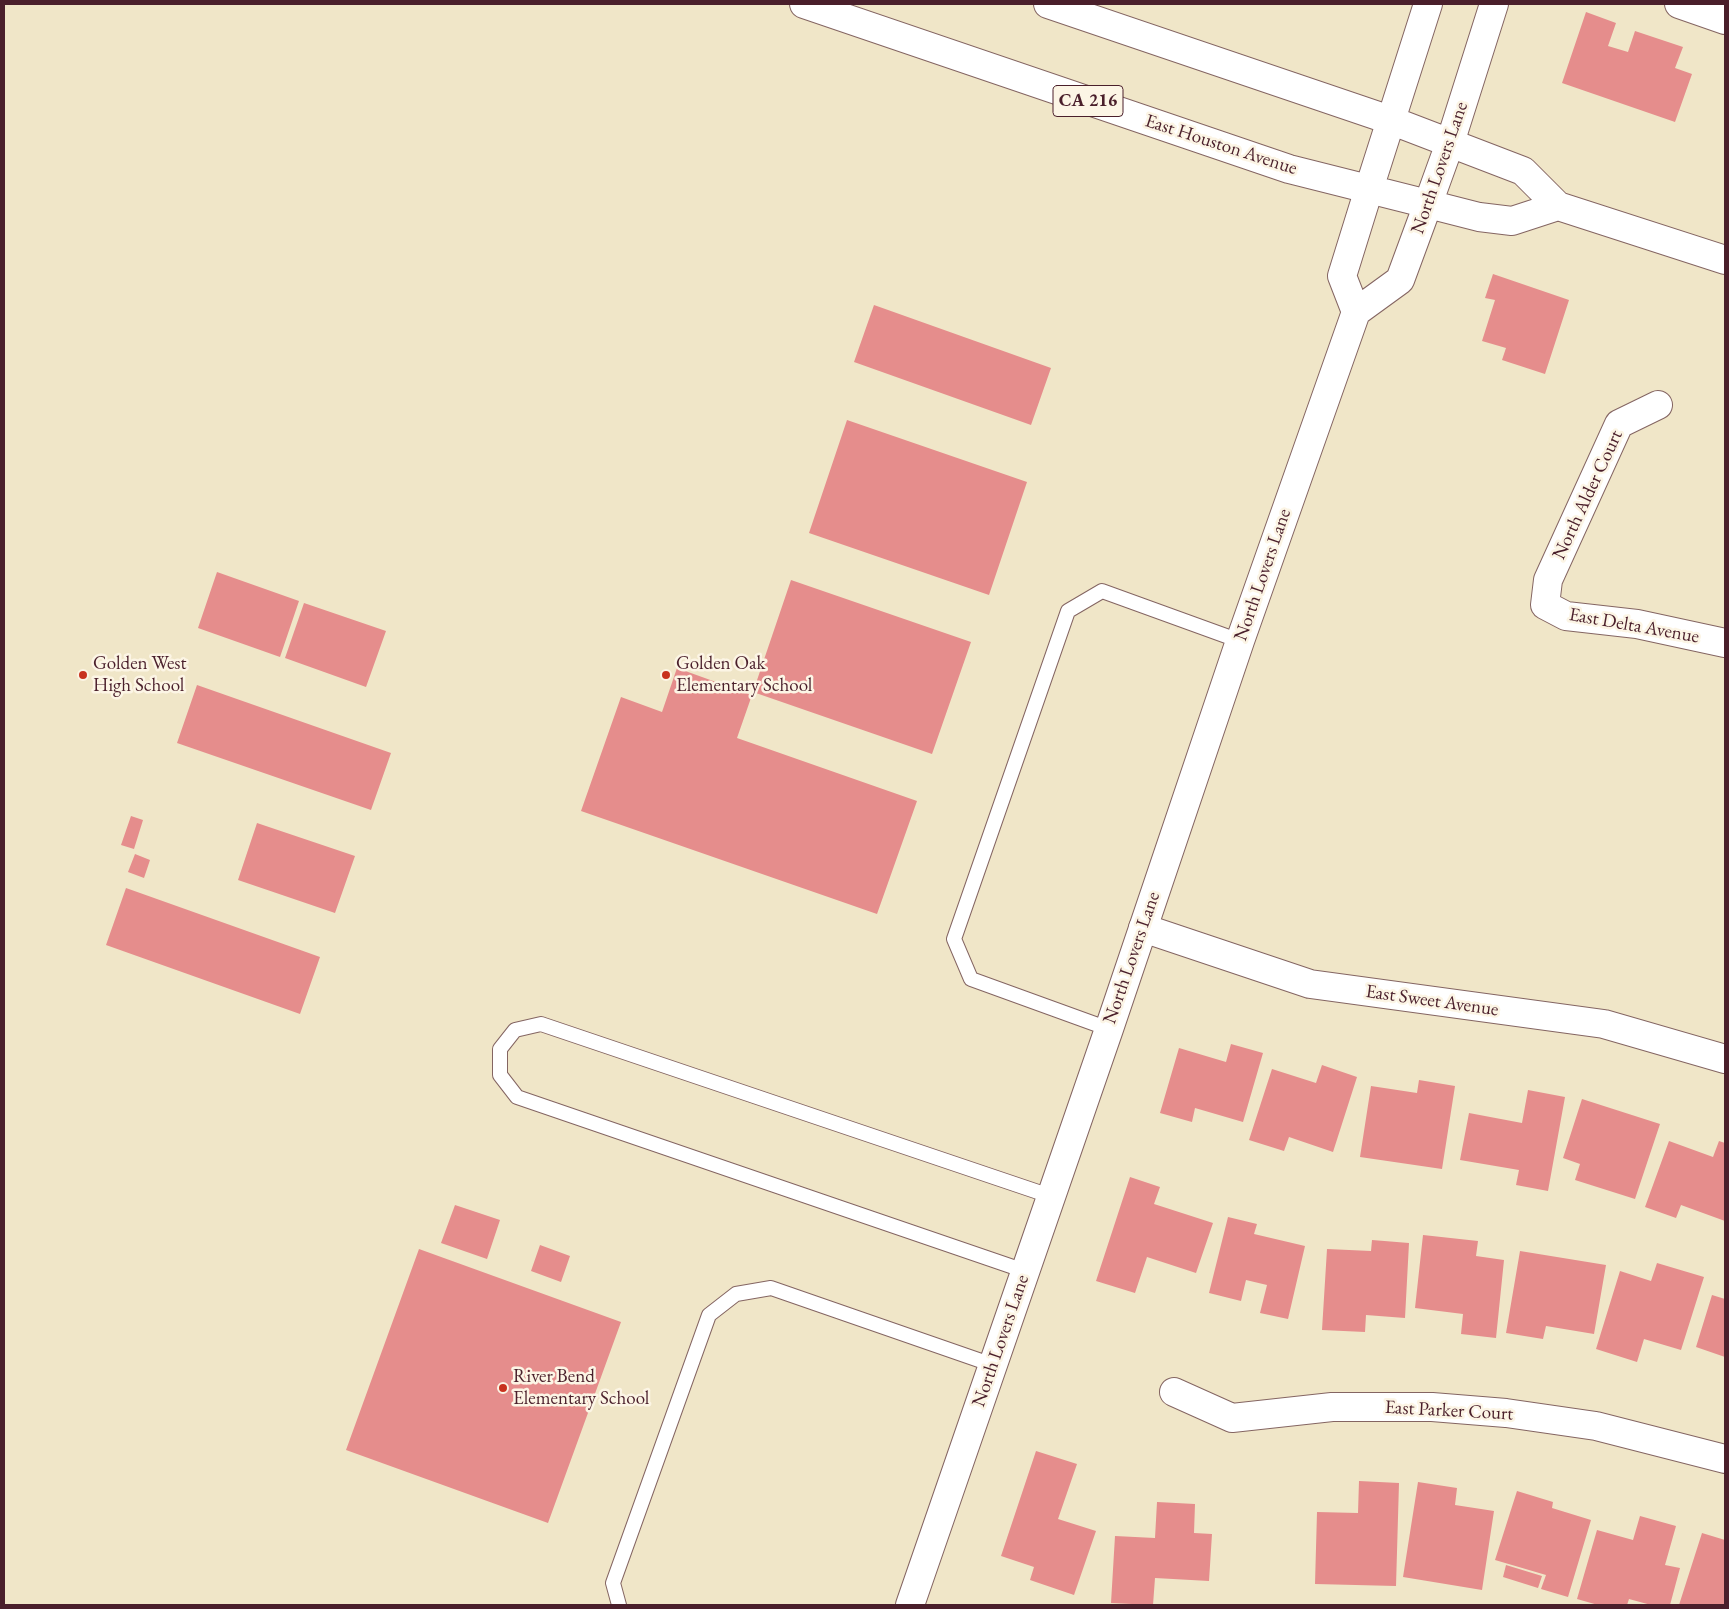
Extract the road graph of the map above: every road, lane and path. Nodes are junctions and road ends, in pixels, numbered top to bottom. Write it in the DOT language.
graph roads {
  1 [pos="804,4"];
  2 [pos="1048,4"];
  3 [pos="1428,4"];
  4 [pos="1494,4"];
  5 [pos="1679,4"];
  6 [pos="1725,20"];
  7 [pos="1390,120"];
  8 [pos="1450,143"];
  9 [pos="1369,189"];
  10 [pos="1428,204"];
  11 [pos="1558,206"];
  12 [pos="1725,260"];
  13 [pos="1356,312"];
  14 [pos="1658,405"];
  15 [pos="1545,606"];
  16 [pos="1240,641"];
  17 [pos="1725,644"];
  18 [pos="1143,928"];
  19 [pos="1109,1028"];
  20 [pos="1725,1059"];
  21 [pos="1050,1196"];
  22 [pos="1025,1271"];
  23 [pos="993,1365"];
  24 [pos="1174,1392"];
  25 [pos="1725,1459"];
  26 [pos="619,1605"];
  27 [pos="910,1605"];
  1 -- 9 [label="main road, East Houston Avenue / CA 216"];
  2 -- 7 [label="main road"];
  3 -- 7 [label="main road"];
  4 -- 8 [label="main road, North Lovers Lane"];
  5 -- 6 [label="main road"];
  7 -- 8 [label="main road"];
  7 -- 9 [label="main road"];
  8 -- 10 [label="main road, North Lovers Lane"];
  8 -- 11 [label="main road"];
  9 -- 10 [label="main road, East Houston Avenue / CA 216"];
  9 -- 13 [label="main road"];
  10 -- 11 [label="main road, East Houston Avenue / CA 216"];
  10 -- 13 [label="main road, North Lovers Lane"];
  11 -- 12 [label="main road"];
  13 -- 16 [label="main road, North Lovers Lane"];
  14 -- 15 [label="main road, North Alder Court"];
  15 -- 17 [label="main road, East Delta Avenue"];
  16 -- 18 [label="main road, North Lovers Lane"];
  16 -- 19 [label="lane"];
  18 -- 19 [label="main road, North Lovers Lane"];
  18 -- 20 [label="main road, East Sweet Avenue"];
  19 -- 21 [label="main road, North Lovers Lane"];
  21 -- 22 [label="main road, North Lovers Lane"];
  21 -- 22 [label="lane"];
  22 -- 23 [label="main road, North Lovers Lane"];
  23 -- 26 [label="lane"];
  23 -- 27 [label="main road, North Lovers Lane"];
  24 -- 25 [label="main road, East Parker Court"];
}
